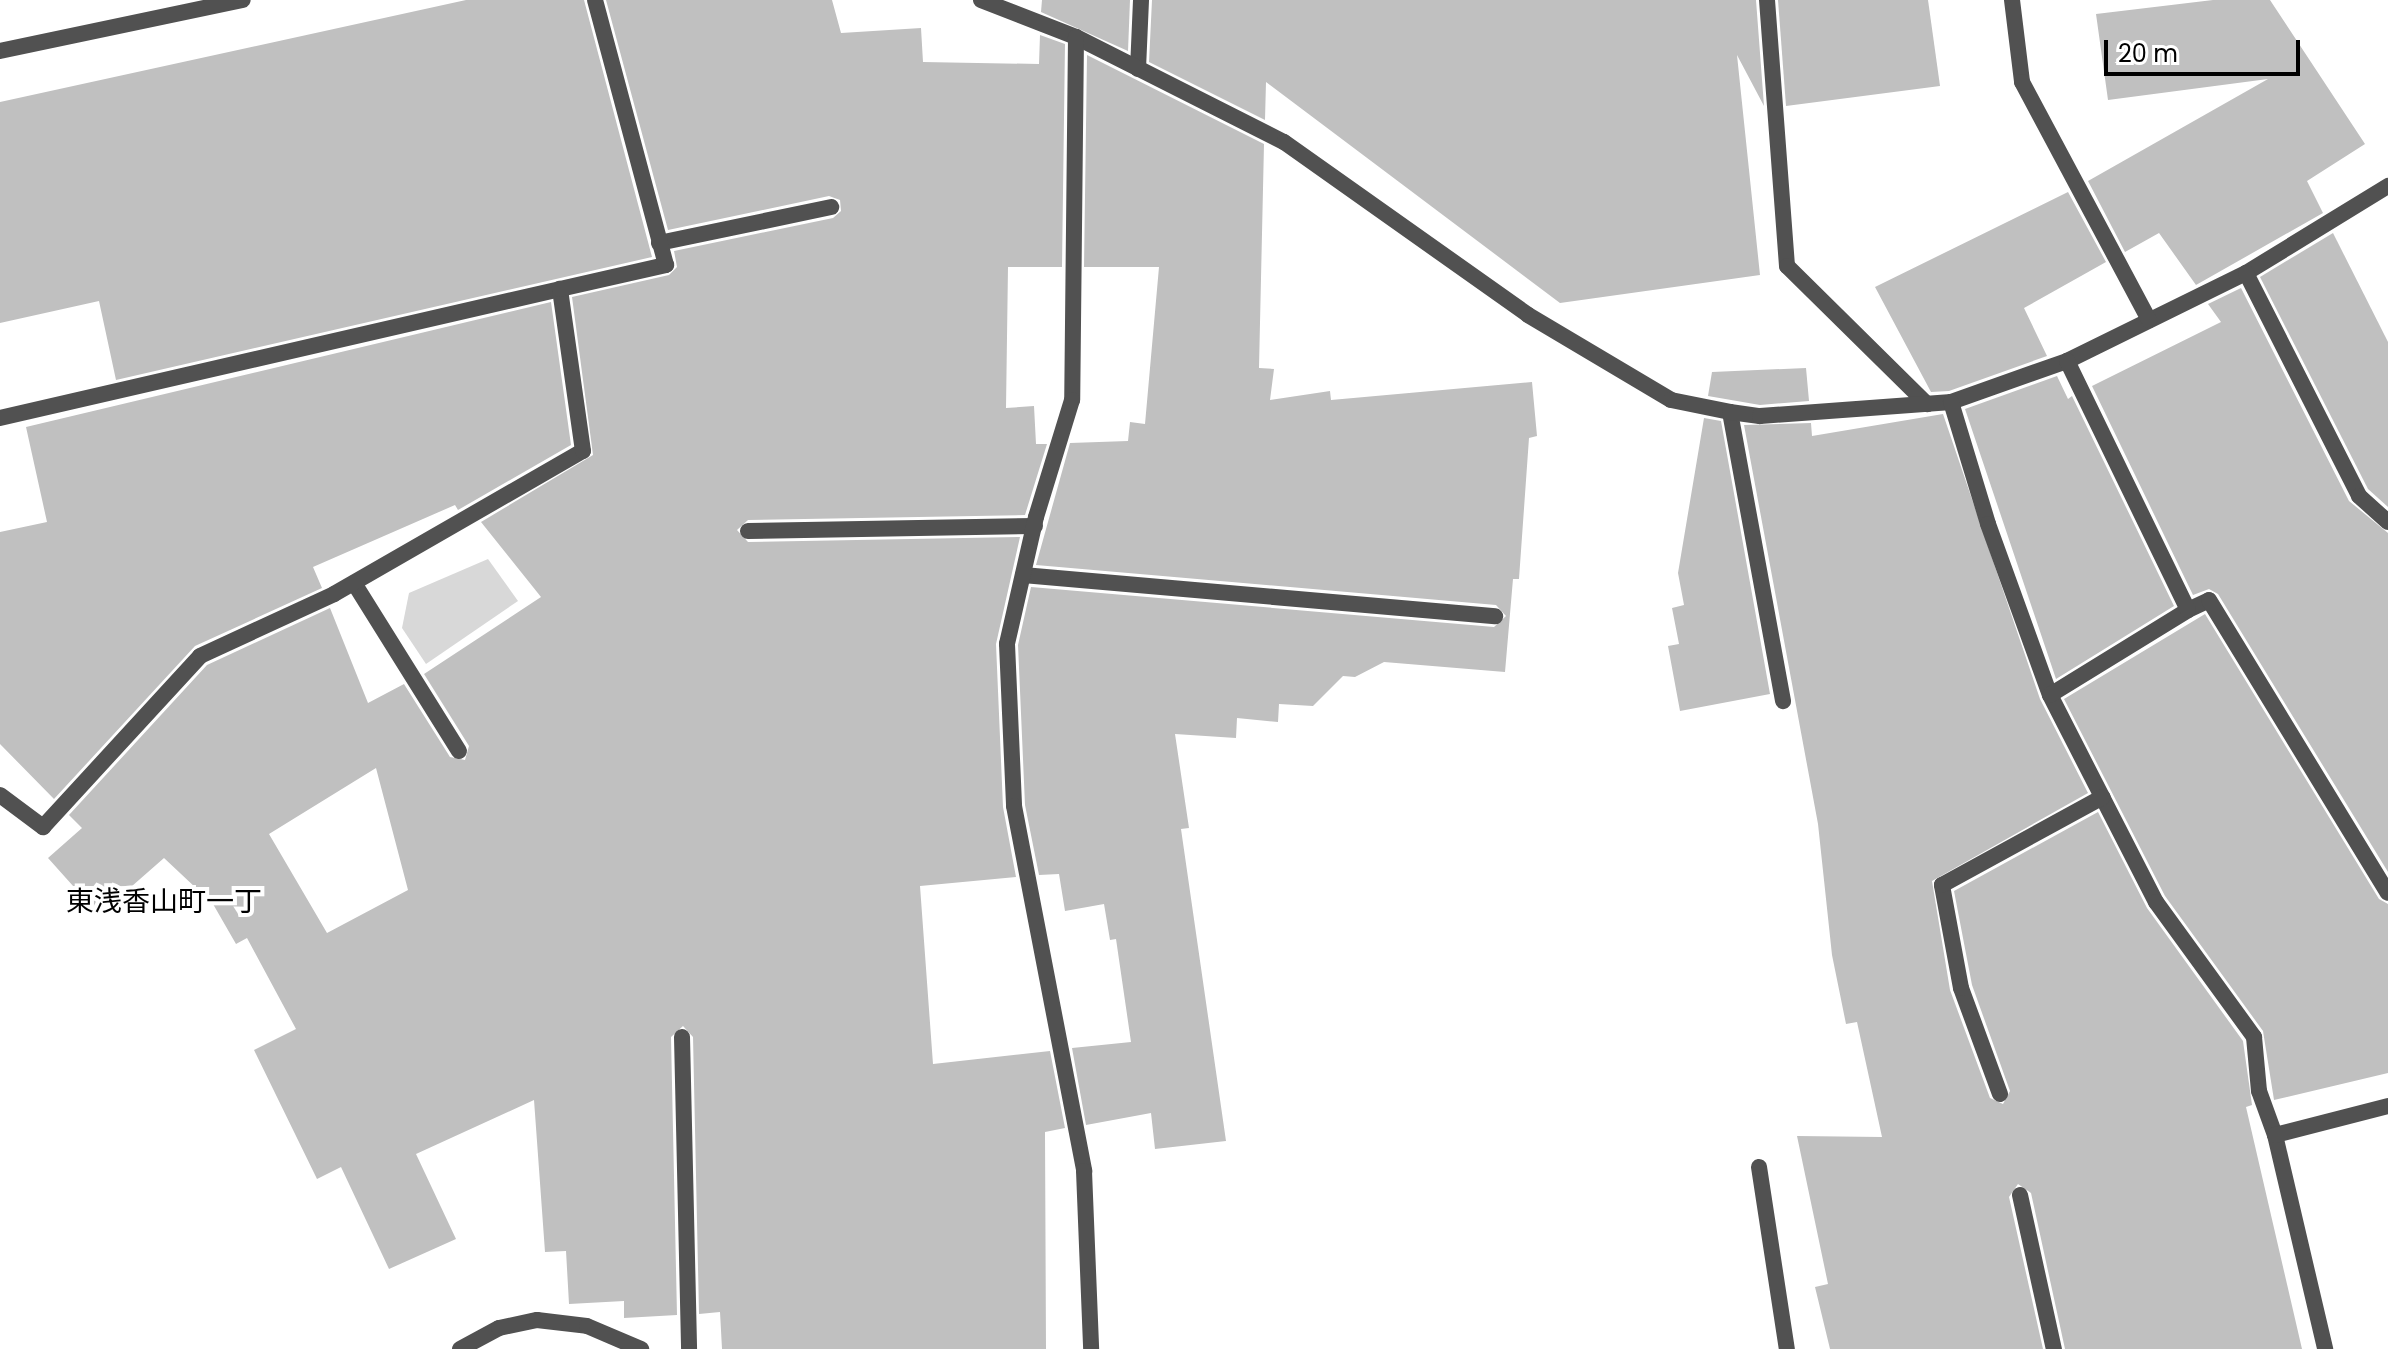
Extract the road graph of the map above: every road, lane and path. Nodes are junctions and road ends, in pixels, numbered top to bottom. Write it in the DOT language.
graph roads {
  1 [pos="243,0"];
  2 [pos="595,0"];
  3 [pos="981,0"];
  4 [pos="1141,0"];
  5 [pos="1767,0"];
  6 [pos="2012,0"];
  7 [pos="1076,37"];
  8 [pos="0,51"];
  9 [pos="1138,69"];
  10 [pos="2388,186"];
  11 [pos="831,207"];
  12 [pos="659,243"];
  13 [pos="2246,273"];
  14 [pos="560,289"];
  15 [pos="2149,320"];
  16 [pos="2067,361"];
  17 [pos="1951,402"];
  18 [pos="1927,404"];
  19 [pos="1730,412"];
  20 [pos="0,418"];
  21 [pos="2388,522"];
  22 [pos="1035,526"];
  23 [pos="748,531"];
  24 [pos="1023,575"];
  25 [pos="354,583"];
  26 [pos="2188,610"];
  27 [pos="1495,616"];
  28 [pos="2050,695"];
  29 [pos="1783,701"];
  30 [pos="459,751"];
  31 [pos="0,795"];
  32 [pos="2103,797"];
  33 [pos="2388,893"];
  34 [pos="682,1037"];
  35 [pos="2000,1094"];
  36 [pos="2388,1106"];
  37 [pos="2275,1135"];
  38 [pos="1759,1167"];
  39 [pos="2020,1195"];
  40 [pos="460,1349"];
  41 [pos="641,1349"];
  42 [pos="689,1349"];
  43 [pos="1091,1349"];
  44 [pos="1787,1349"];
  45 [pos="2054,1349"];
  46 [pos="2325,1349"];
  1 -- 8 [label="street"];
  2 -- 12 [label="street"];
  3 -- 7 [label="street"];
  4 -- 9 [label="street"];
  5 -- 18 [label="street"];
  6 -- 15 [label="street"];
  7 -- 9 [label="street"];
  7 -- 22 [label="street"];
  9 -- 19 [label="street"];
  10 -- 13 [label="street"];
  11 -- 12 [label="street"];
  12 -- 14 [label="street"];
  13 -- 15 [label="street"];
  13 -- 21 [label="street"];
  14 -- 20 [label="street"];
  14 -- 25 [label="street"];
  15 -- 16 [label="street"];
  16 -- 17 [label="street"];
  16 -- 26 [label="street"];
  17 -- 18 [label="street"];
  17 -- 28 [label="street"];
  18 -- 19 [label="street"];
  19 -- 29 [label="street"];
  22 -- 23 [label="street"];
  22 -- 24 [label="street"];
  24 -- 27 [label="street"];
  24 -- 43 [label="street"];
  25 -- 30 [label="street"];
  25 -- 31 [label="street"];
  26 -- 28 [label="street"];
  26 -- 33 [label="street"];
  28 -- 32 [label="street"];
  32 -- 35 [label="street"];
  32 -- 37 [label="street"];
  34 -- 42 [label="street"];
  36 -- 37 [label="street"];
  37 -- 46 [label="street"];
  38 -- 44 [label="street"];
  39 -- 45 [label="street"];
  40 -- 41 [label="street"];
}
